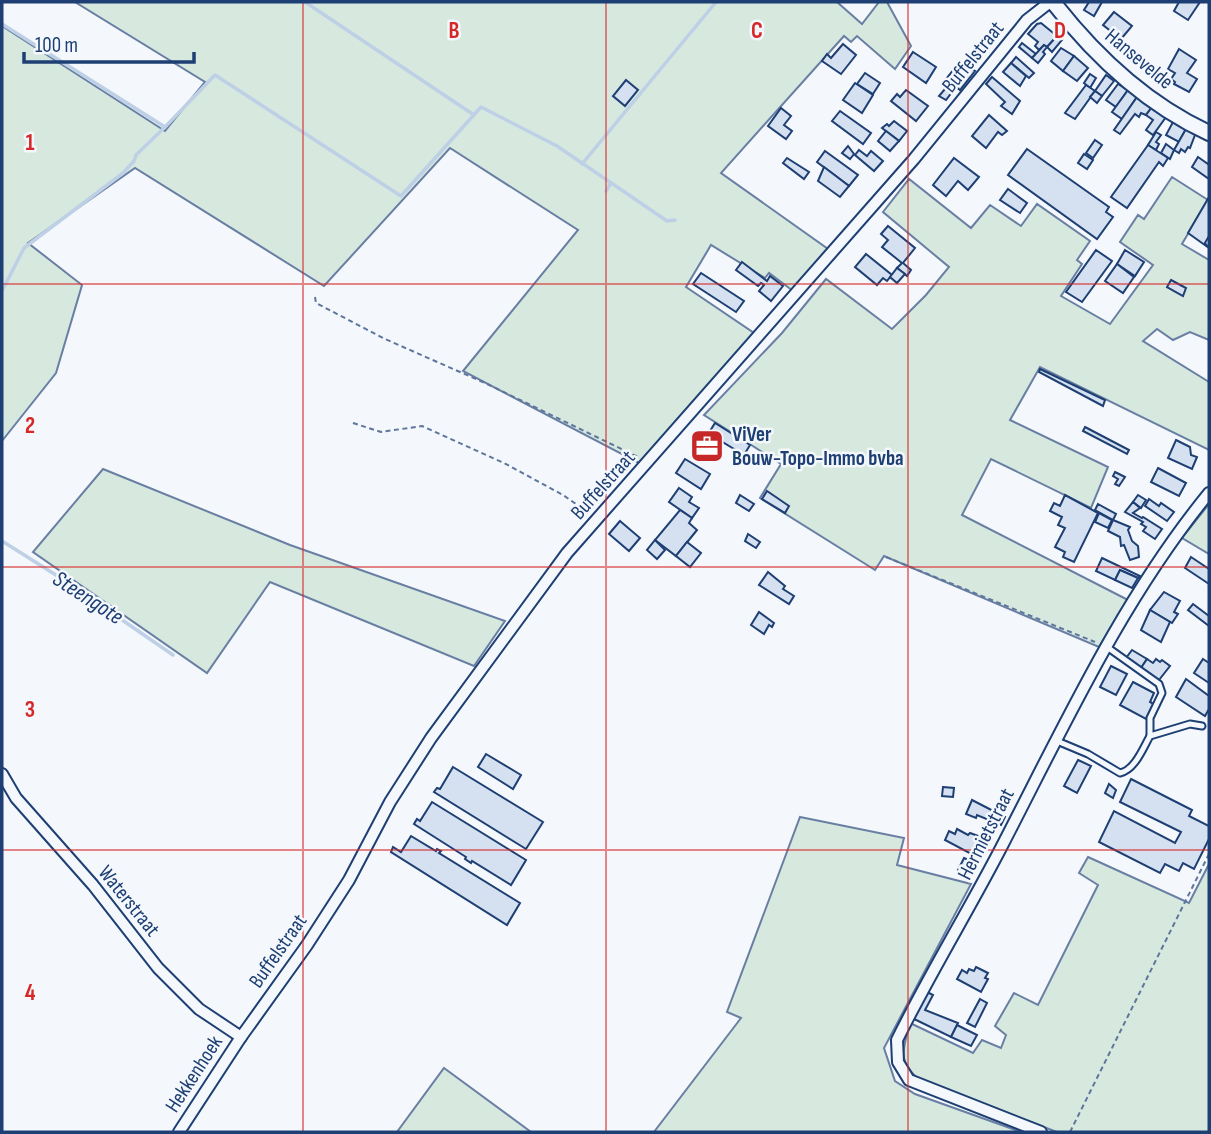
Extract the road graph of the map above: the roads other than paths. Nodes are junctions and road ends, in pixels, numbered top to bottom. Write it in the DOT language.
graph roads {
  1 [pos="1052,2"];
  2 [pos="1209,133"];
  3 [pos="1209,492"];
  4 [pos="1107,648"];
  5 [pos="1202,726"];
  6 [pos="1150,736"];
  7 [pos="1056,741"];
  8 [pos="2,774"];
  9 [pos="241,1037"];
  10 [pos="179,1132"];
  11 [pos="1041,1132"];
  1 -- 2 [label="street, Hansevelde"];
  1 -- 9 [label="street, Buffelstraat"];
  3 -- 4 [label="street, Hermietstraat"];
  4 -- 6 [label="lane"];
  4 -- 7 [label="street, Hermietstraat"];
  5 -- 6 [label="lane"];
  6 -- 7 [label="lane"];
  7 -- 11 [label="street, Hermietstraat"];
  8 -- 9 [label="street, Waterstraat"];
  9 -- 10 [label="street, Hekkenhoek"];
}
